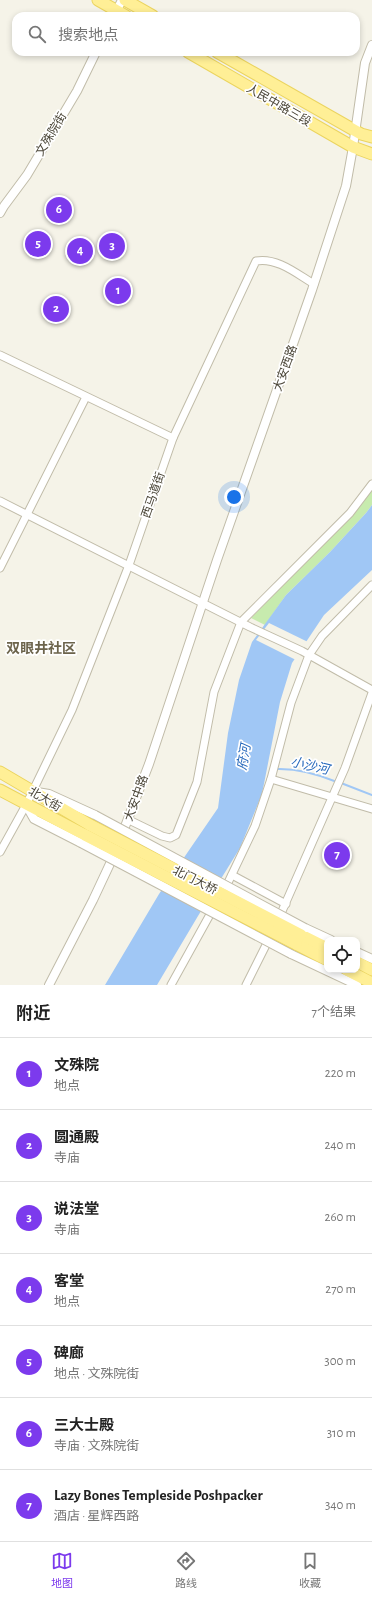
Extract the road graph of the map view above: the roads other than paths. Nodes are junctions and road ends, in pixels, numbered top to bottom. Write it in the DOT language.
graph roads {
  1 [pos="98,0"];
  2 [pos="123,0"];
  3 [pos="116,12"];
  4 [pos="120,12"];
  5 [pos="146,12"];
  6 [pos="372,45"];
  7 [pos="94,56"];
  8 [pos="195,56"];
  9 [pos="224,56"];
  10 [pos="355,130"];
  11 [pos="372,136"];
  12 [pos="353,147"];
  13 [pos="372,154"];
  14 [pos="0,213"];
  15 [pos="314,284"];
  16 [pos="0,355"];
  17 [pos="86,397"];
  18 [pos="173,438"];
  19 [pos="372,484"];
  20 [pos="0,501"];
  21 [pos="27,514"];
  22 [pos="129,565"];
  23 [pos="0,568"];
  24 [pos="372,585"];
  25 [pos="202,602"];
  26 [pos="241,622"];
  27 [pos="305,653"];
  28 [pos="372,692"];
  29 [pos="0,772"];
  30 [pos="272,776"];
  31 [pos="0,790"];
  32 [pos="33,792"];
  33 [pos="334,794"];
  34 [pos="26,805"];
  35 [pos="372,809"];
  36 [pos="129,820"];
  37 [pos="88,830"];
  38 [pos="0,852"];
  39 [pos="232,875"];
  40 [pos="286,904"];
  41 [pos="298,940"];
  42 [pos="324,940"];
  43 [pos="324,947"];
  44 [pos="360,953"];
  45 [pos="324,958"];
  46 [pos="372,959"];
  47 [pos="360,964"];
  48 [pos="372,970"];
  49 [pos="353,973"];
  50 [pos="372,982"];
  51 [pos="49,985"];
  52 [pos="171,985"];
  53 [pos="246,985"];
  54 [pos="357,985"];
  1 -- 3 [label="main road"];
  2 -- 4 [label="street"];
  2 -- 5 [label="main road"];
  6 -- 10 [label="street, 大安西路"];
  7 -- 14 [label="street, 文殊院街"];
  8 -- 12 [label="main road, 人民中路三段"];
  9 -- 10 [label="main road, 人民中路三段"];
  10 -- 11 [label="main road, 人民中路三段"];
  10 -- 12 [label="street, 大安西路"];
  12 -- 13 [label="main road, 人民中路三段"];
  12 -- 15 [label="street, 大安西路"];
  15 -- 18 [label="street, 西马道街"];
  15 -- 25 [label="street, 大安西路"];
  16 -- 17 [label="street"];
  17 -- 18 [label="street"];
  17 -- 21 [label="street"];
  18 -- 22 [label="street, 西马道街"];
  19 -- 26 [label="street"];
  20 -- 21 [label="street"];
  21 -- 22 [label="street"];
  21 -- 23 [label="street"];
  22 -- 25 [label="street"];
  22 -- 32 [label="street, 西马道街"];
  24 -- 27 [label="street"];
  25 -- 26 [label="street"];
  25 -- 36 [label="street, 大安中路"];
  26 -- 27 [label="street"];
  26 -- 36 [label="street"];
  27 -- 28 [label="street"];
  27 -- 30 [label="street"];
  28 -- 33 [label="street"];
  29 -- 32 [label="main road, 北大街"];
  30 -- 33 [label="street"];
  30 -- 39 [label="street"];
  31 -- 34 [label="main road, 北大街"];
  32 -- 34 [label="street, 西马道街"];
  32 -- 37 [label="main road, 北大街"];
  33 -- 35 [label="street"];
  33 -- 40 [label="street"];
  34 -- 37 [label="main road, 北大街"];
  34 -- 38 [label="street, 西马道街"];
  36 -- 51 [label="street, 大安中路"];
  37 -- 41 [label="main road, 北门大桥, bridge"];
  37 -- 41 [label="street, bridge"];
  39 -- 40 [label="street"];
  39 -- 52 [label="street"];
  40 -- 53 [label="street"];
  41 -- 42 [label="street"];
  41 -- 43 [label="main road"];
  41 -- 45 [label="main road"];
  41 -- 54 [label="street"];
  44 -- 46 [label="street"];
  47 -- 48 [label="main road"];
  49 -- 50 [label="main road"];
}
